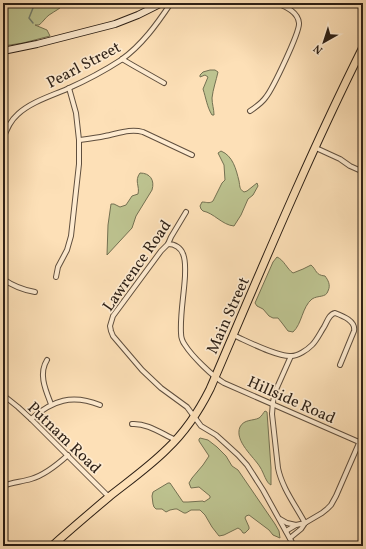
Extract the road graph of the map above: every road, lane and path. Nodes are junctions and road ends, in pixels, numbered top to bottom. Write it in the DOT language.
graph roads {
  1 [pos="162,3"];
  2 [pos="171,3"];
  3 [pos="277,3"];
  4 [pos="363,47"];
  5 [pos="3,51"];
  6 [pos="122,59"];
  7 [pos="164,83"];
  8 [pos="69,88"];
  9 [pos="250,111"];
  10 [pos="3,140"];
  11 [pos="79,140"];
  12 [pos="316,148"];
  13 [pos="192,155"];
  14 [pos="359,170"];
  15 [pos="186,212"];
  16 [pos="168,244"];
  17 [pos="56,277"];
  18 [pos="3,279"];
  19 [pos="35,292"];
  20 [pos="233,335"];
  21 [pos="291,356"];
  22 [pos="47,360"];
  23 [pos="340,365"];
  24 [pos="215,377"];
  25 [pos="3,395"];
  26 [pos="51,404"];
  27 [pos="272,404"];
  28 [pos="100,405"];
  29 [pos="194,416"];
  30 [pos="31,420"];
  31 [pos="132,424"];
  32 [pos="363,434"];
  33 [pos="176,440"];
  34 [pos="360,442"];
  35 [pos="68,455"];
  36 [pos="3,486"];
  37 [pos="109,497"];
  38 [pos="278,517"];
  39 [pos="305,523"];
  40 [pos="296,525"];
  41 [pos="286,531"];
  42 [pos="290,538"];
  43 [pos="52,546"];
  44 [pos="294,546"];
  1 -- 5 [label="street"];
  2 -- 6 [label="street, Pearl Street"];
  3 -- 9 [label="street"];
  4 -- 12 [label="main road, Main Street"];
  6 -- 7 [label="street"];
  6 -- 8 [label="street, Pearl Street"];
  8 -- 10 [label="street, Pearl Street"];
  8 -- 11 [label="street"];
  11 -- 13 [label="street"];
  11 -- 17 [label="street"];
  12 -- 14 [label="street"];
  12 -- 20 [label="main road, Main Street"];
  15 -- 16 [label="street, Lawrence Road"];
  16 -- 24 [label="street, Hillside Road"];
  16 -- 29 [label="street, Lawrence Road"];
  18 -- 19 [label="street"];
  20 -- 21 [label="street"];
  20 -- 24 [label="main road, Main Street"];
  21 -- 23 [label="street"];
  21 -- 27 [label="street"];
  22 -- 26 [label="street"];
  24 -- 27 [label="street, Hillside Road"];
  24 -- 29 [label="main road, Main Street"];
  25 -- 30 [label="street, Putnam Road"];
  26 -- 28 [label="street"];
  26 -- 30 [label="street"];
  27 -- 34 [label="street, Hillside Road"];
  27 -- 39 [label="street"];
  29 -- 33 [label="main road, Main Street"];
  29 -- 38 [label="street"];
  30 -- 35 [label="street, Putnam Road"];
  31 -- 33 [label="street"];
  32 -- 34 [label="street"];
  33 -- 37 [label="main road, Main Street"];
  34 -- 39 [label="street"];
  35 -- 36 [label="street"];
  35 -- 37 [label="street, Putnam Road"];
  37 -- 43 [label="main road, Main Street"];
  38 -- 40 [label="street"];
  38 -- 41 [label="street"];
  39 -- 40 [label="street"];
  39 -- 42 [label="street"];
  40 -- 41 [label="street"];
  41 -- 42 [label="street"];
  42 -- 44 [label="street"];
}
